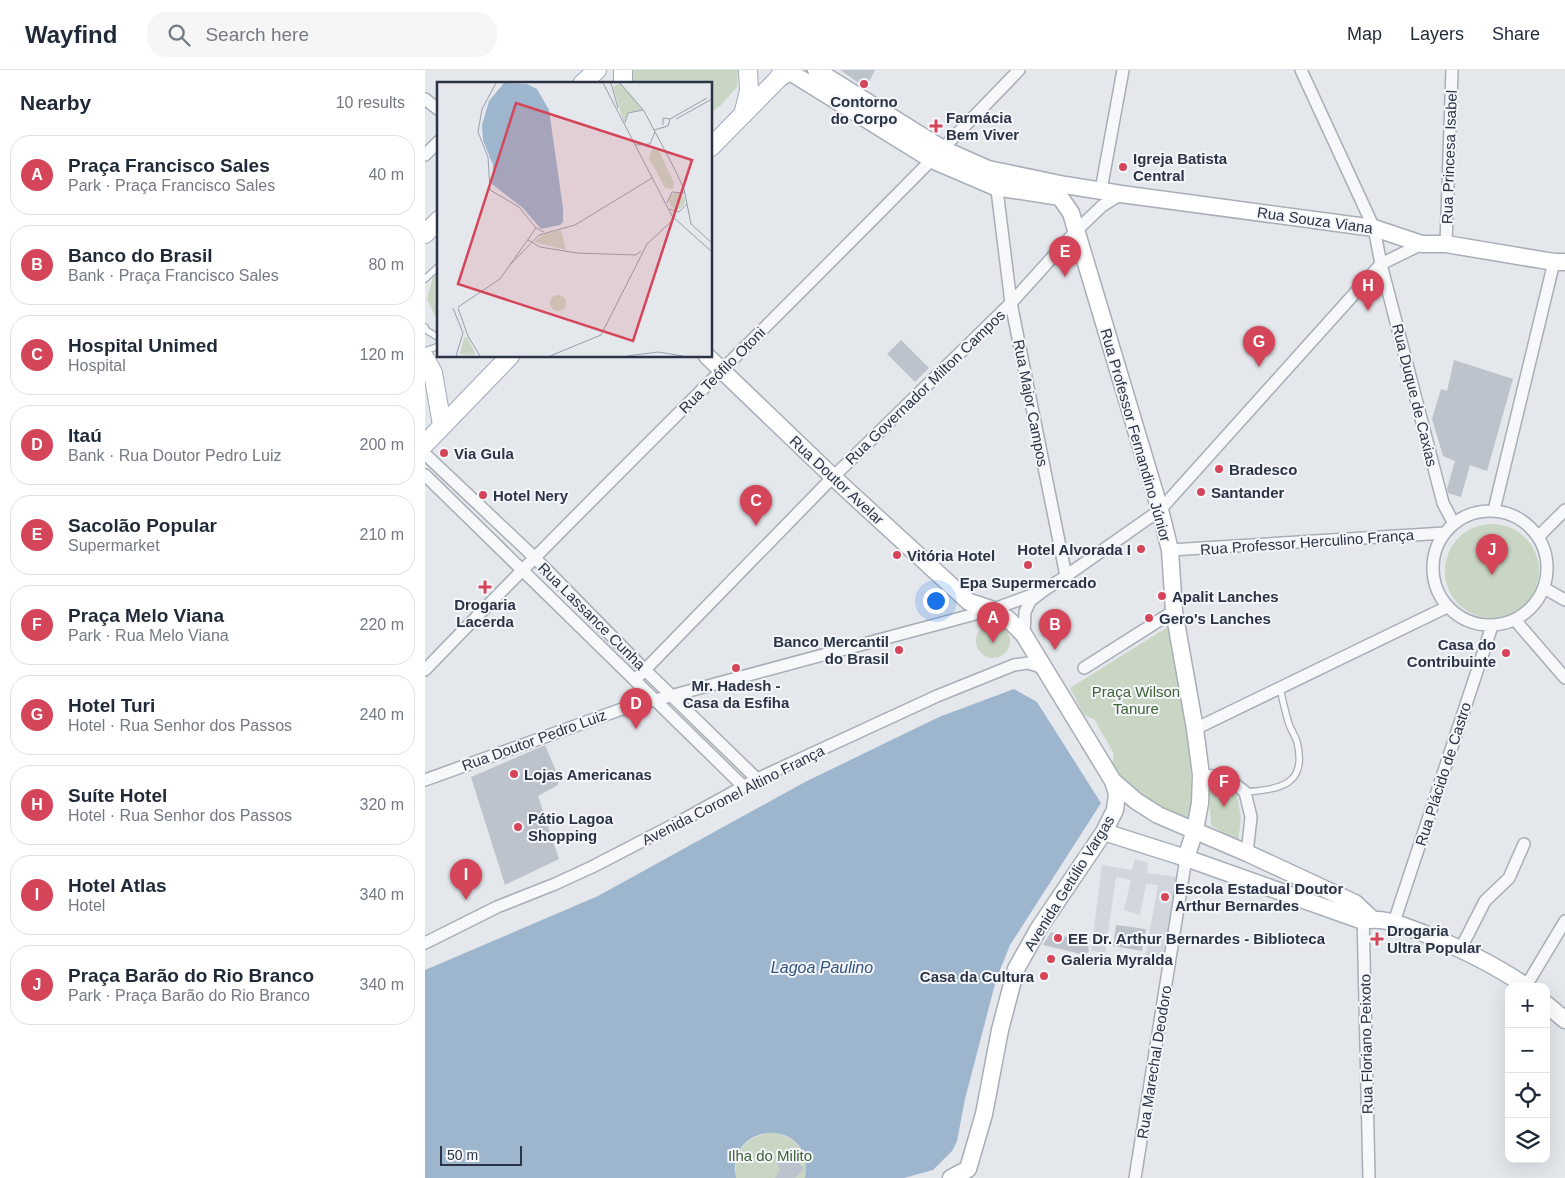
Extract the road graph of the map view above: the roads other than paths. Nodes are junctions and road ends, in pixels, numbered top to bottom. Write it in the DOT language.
graph roads {
  1 [pos="597,70"];
  2 [pos="748,70"];
  3 [pos="816,70"];
  4 [pos="1019,70"];
  5 [pos="1123,70"];
  6 [pos="1301,70"];
  7 [pos="1452,70"];
  8 [pos="786,73"];
  9 [pos="584,82"];
  10 [pos="425,99"];
  11 [pos="437,108"];
  12 [pos="743,115"];
  13 [pos="720,131"];
  14 [pos="437,143"];
  15 [pos="713,143"];
  16 [pos="425,155"];
  17 [pos="937,155"];
  18 [pos="996,170"];
  19 [pos="995,187"];
  20 [pos="1101,190"];
  21 [pos="1121,194"];
  22 [pos="437,222"];
  23 [pos="1374,228"];
  24 [pos="1076,231"];
  25 [pos="425,234"];
  26 [pos="1422,244"];
  27 [pos="1446,244"];
  28 [pos="1559,262"];
  29 [pos="1381,264"];
  30 [pos="437,268"];
  31 [pos="425,279"];
  32 [pos="1011,303"];
  33 [pos="425,327"];
  34 [pos="437,337"];
  35 [pos="437,347"];
  36 [pos="425,351"];
  37 [pos="425,358"];
  38 [pos="508,358"];
  39 [pos="709,358"];
  40 [pos="722,370"];
  41 [pos="442,425"];
  42 [pos="425,444"];
  43 [pos="425,454"];
  44 [pos="425,475"];
  45 [pos="833,477"];
  46 [pos="1160,510"];
  47 [pos="1494,510"];
  48 [pos="1565,510"];
  49 [pos="1454,524"];
  50 [pos="1445,533"];
  51 [pos="1538,537"];
  52 [pos="1170,550"];
  53 [pos="534,557"];
  54 [pos="522,569"];
  55 [pos="1066,576"];
  56 [pos="1544,588"];
  57 [pos="1043,591"];
  58 [pos="1565,600"];
  59 [pos="1447,607"];
  60 [pos="995,609"];
  61 [pos="1174,611"];
  62 [pos="1515,620"];
  63 [pos="1492,626"];
  64 [pos="1024,635"];
  65 [pos="1045,668"];
  66 [pos="1084,668"];
  67 [pos="644,669"];
  68 [pos="425,670"];
  69 [pos="1565,678"];
  70 [pos="635,680"];
  71 [pos="1280,687"];
  72 [pos="672,696"];
  73 [pos="655,700"];
  74 [pos="1195,729"];
  75 [pos="1201,776"];
  76 [pos="757,779"];
  77 [pos="425,780"];
  78 [pos="1113,781"];
  79 [pos="744,786"];
  80 [pos="1245,792"];
  81 [pos="1195,830"];
  82 [pos="1104,832"];
  83 [pos="1524,844"];
  84 [pos="1247,853"];
  85 [pos="1186,858"];
  86 [pos="1366,917"];
  87 [pos="1565,921"];
  88 [pos="1395,922"];
  89 [pos="425,943"];
  90 [pos="1461,948"];
  91 [pos="1521,983"];
  92 [pos="1528,983"];
  93 [pos="1550,1007"];
  94 [pos="1565,1020"];
  95 [pos="968,1173"];
  96 [pos="951,1178"];
  97 [pos="1135,1178"];
  98 [pos="1369,1178"];
  1 -- 9 [label="main road"];
  2 -- 12 [label="main road"];
  3 -- 17 [label="main road"];
  4 -- 17 [label="street, Rua Teófilo Otoni"];
  5 -- 20 [label="street"];
  6 -- 23 [label="street, Rua Duque de Caxias"];
  7 -- 27 [label="street, Rua Princesa Isabel"];
  8 -- 12 [label="main road"];
  8 -- 17 [label="main road"];
  10 -- 11 [label="street"];
  12 -- 13 [label="main road"];
  13 -- 15 [label="main road"];
  14 -- 16 [label="street"];
  17 -- 18 [label="main road, Rua Souza Viana"];
  17 -- 19 [label="main road"];
  17 -- 40 [label="street, Rua Teófilo Otoni"];
  18 -- 19 [label="street, Rua Major Campos"];
  18 -- 20 [label="main road, Rua Souza Viana"];
  19 -- 24 [label="main road, Rua Professor Fernandino Júnior"];
  19 -- 32 [label="street, Rua Major Campos"];
  20 -- 21 [label="main road, Rua Souza Viana"];
  21 -- 23 [label="main road, Rua Souza Viana"];
  21 -- 24 [label="street"];
  22 -- 25 [label="main road"];
  23 -- 26 [label="main road, Rua Souza Viana"];
  23 -- 29 [label="street, Rua Duque de Caxias"];
  24 -- 32 [label="street, Rua Governador Milton Campos"];
  24 -- 46 [label="main road, Rua Professor Fernandino Júnior"];
  26 -- 27 [label="main road, Rua Souza Viana"];
  26 -- 29 [label="street"];
  27 -- 28 [label="main road, Rua Souza Viana"];
  28 -- 47 [label="street"];
  29 -- 46 [label="street"];
  29 -- 49 [label="street, Rua Duque de Caxias"];
  30 -- 31 [label="lane"];
  32 -- 45 [label="street, Rua Governador Milton Campos"];
  32 -- 55 [label="street, Rua Major Campos"];
  33 -- 34 [label="lane"];
  35 -- 36 [label="lane"];
  37 -- 41 [label="main road"];
  38 -- 41 [label="main road"];
  39 -- 40 [label="main road, Rua Doutor Avelar"];
  40 -- 45 [label="main road, Rua Doutor Avelar"];
  40 -- 53 [label="street, Rua Teófilo Otoni"];
  41 -- 42 [label="main road"];
  43 -- 53 [label="street, Rua Lassance Cunha"];
  44 -- 54 [label="street, Rua Lassance Cunha"];
  45 -- 60 [label="main road, Rua Doutor Avelar"];
  45 -- 67 [label="street, Rua Governador Milton Campos"];
  46 -- 52 [label="main road, Rua Professor Fernandino Júnior"];
  46 -- 55 [label="street"];
  47 -- 49 [label="street"];
  47 -- 51 [label="street"];
  48 -- 51 [label="street"];
  49 -- 50 [label="street"];
  50 -- 52 [label="street, Rua Professor Herculino França"];
  50 -- 59 [label="street"];
  51 -- 56 [label="street"];
  52 -- 61 [label="main road, Rua Professor Fernandino Júnior"];
  53 -- 54 [label="street, Rua Teófilo Otoni"];
  53 -- 67 [label="street, Rua Lassance Cunha"];
  54 -- 68 [label="street, Rua Teófilo Otoni"];
  54 -- 70 [label="street, Rua Lassance Cunha"];
  55 -- 57 [label="street"];
  56 -- 58 [label="street"];
  56 -- 62 [label="street"];
  57 -- 60 [label="street, Rua Doutor Pedro Luiz"];
  57 -- 64 [label="street"];
  59 -- 63 [label="street"];
  59 -- 71 [label="street"];
  60 -- 64 [label="main road"];
  60 -- 72 [label="street, Rua Doutor Pedro Luiz"];
  61 -- 66 [label="street"];
  61 -- 74 [label="main road, Rua Professor Fernandino Júnior"];
  62 -- 63 [label="street"];
  62 -- 69 [label="street"];
  63 -- 88 [label="street, Rua Plácido de Castro"];
  64 -- 65 [label="main road"];
  65 -- 76 [label="street, Avenida Coronel Altino França"];
  65 -- 78 [label="main road"];
  67 -- 70 [label="street, Rua Governador Milton Campos"];
  67 -- 72 [label="street, Rua Lassance Cunha"];
  70 -- 73 [label="street, Rua Lassance Cunha"];
  71 -- 74 [label="street"];
  71 -- 80 [label="lane"];
  72 -- 73 [label="street, Rua Doutor Pedro Luiz"];
  72 -- 76 [label="street, Rua Lassance Cunha"];
  73 -- 77 [label="street, Rua Doutor Pedro Luiz"];
  73 -- 79 [label="street, Rua Lassance Cunha"];
  74 -- 75 [label="main road, Rua Professor Fernandino Júnior"];
  75 -- 80 [label="street"];
  75 -- 81 [label="main road, Rua Professor Fernandino Júnior"];
  76 -- 79 [label="street, Avenida Coronel Altino França"];
  78 -- 81 [label="main road"];
  78 -- 82 [label="main road, Avenida Getúlio Vargas"];
  79 -- 89 [label="street, Avenida Coronel Altino França"];
  80 -- 84 [label="street"];
  81 -- 84 [label="main road"];
  81 -- 85 [label="main road, Rua Professor Fernandino Júnior"];
  82 -- 85 [label="main road"];
  82 -- 95 [label="main road, Avenida Getúlio Vargas"];
  83 -- 90 [label="street"];
  84 -- 86 [label="main road"];
  85 -- 86 [label="main road"];
  85 -- 97 [label="street, Rua Marechal Deodoro"];
  86 -- 88 [label="main road"];
  86 -- 98 [label="street, Rua Floriano Peixoto"];
  87 -- 92 [label="street"];
  88 -- 90 [label="main road"];
  90 -- 91 [label="main road"];
  93 -- 94 [label="main road"];
  95 -- 96 [label="main road, Avenida Getúlio Vargas"];
}
